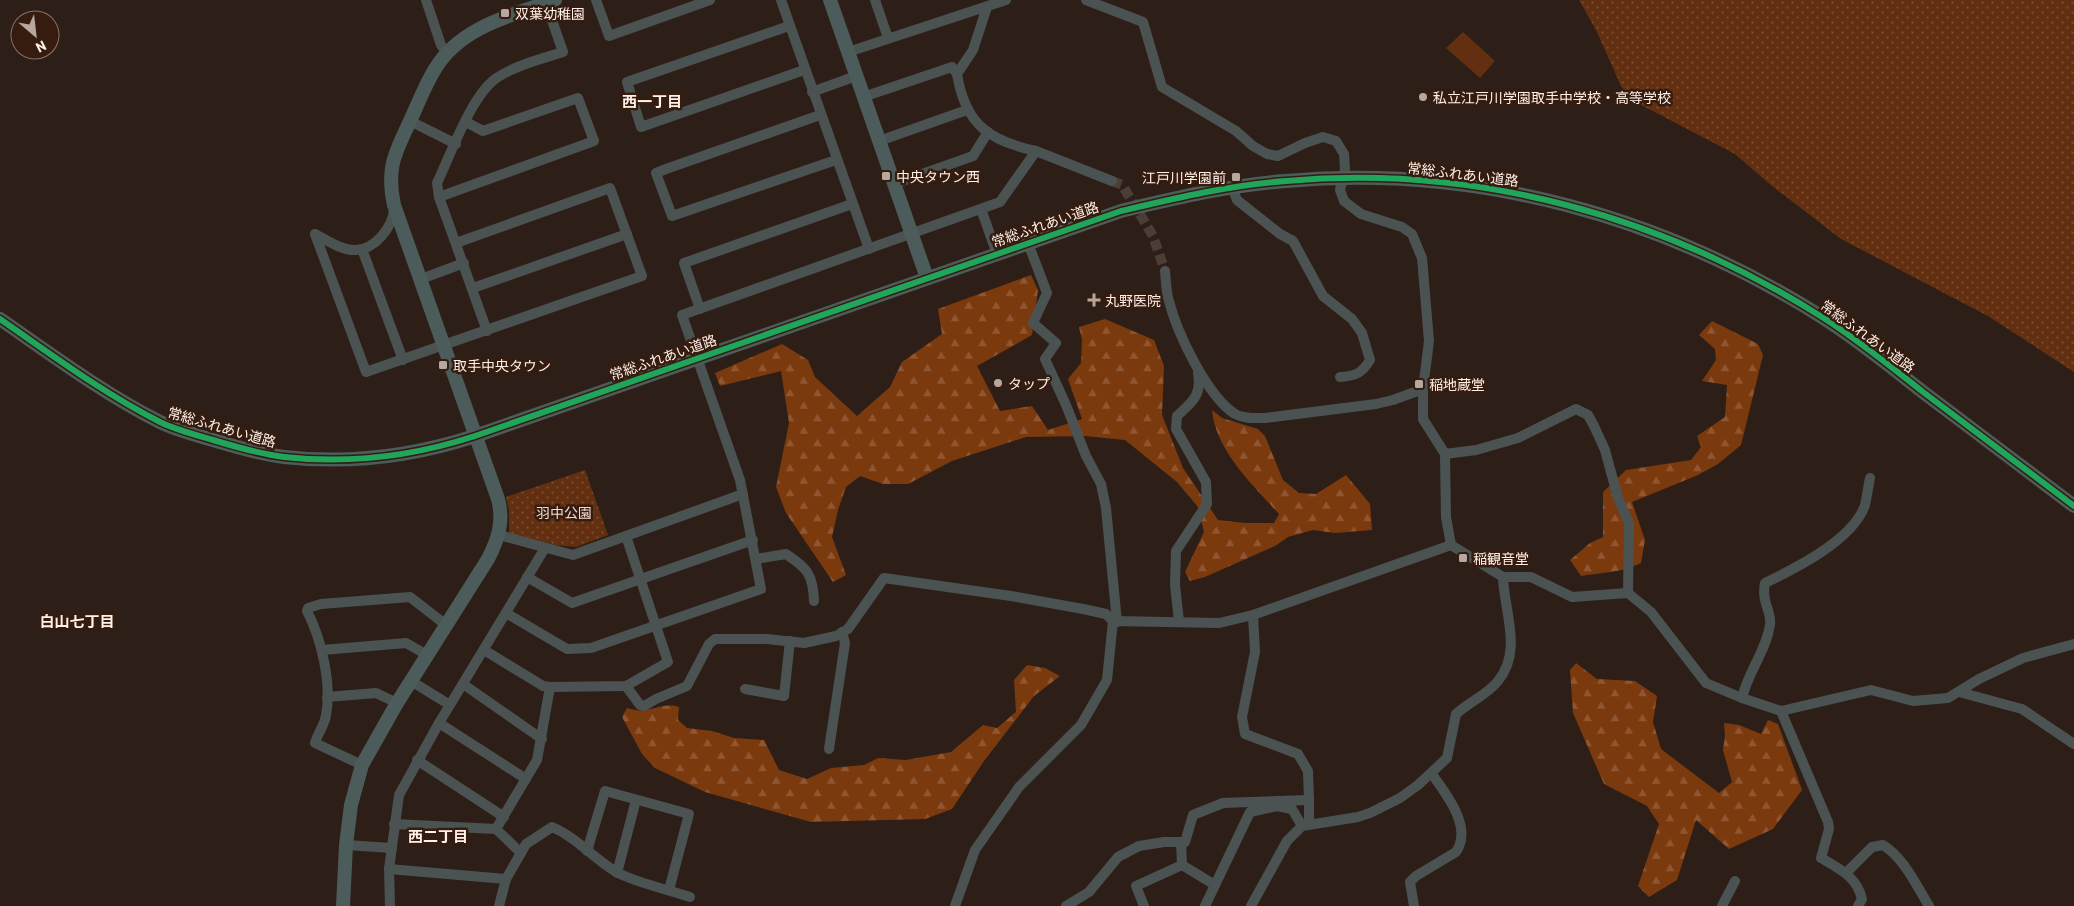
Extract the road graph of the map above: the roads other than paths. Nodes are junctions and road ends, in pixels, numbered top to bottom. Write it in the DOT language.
graph roads {
  1 [pos="426,0"];
  2 [pos="596,0"];
  3 [pos="710,0"];
  4 [pos="781,0"];
  5 [pos="830,0"];
  6 [pos="875,0"];
  7 [pos="1006,0"];
  8 [pos="1086,0"];
  9 [pos="551,2"];
  10 [pos="987,7"];
  11 [pos="789,26"];
  12 [pos="888,38"];
  13 [pos="848,52"];
  14 [pos="447,53"];
  15 [pos="804,70"];
  16 [pos="957,74"];
  17 [pos="856,76"];
  18 [pos="812,92"];
  19 [pos="863,97"];
  20 [pos="967,110"];
  21 [pos="820,115"];
  22 [pos="410,121"];
  23 [pos="466,122"];
  24 [pos="988,132"];
  25 [pos="879,141"];
  26 [pos="456,144"];
  27 [pos="1036,151"];
  28 [pos="836,160"];
  29 [pos="1341,178"];
  30 [pos="1112,181"];
  31 [pos="894,184"];
  32 [pos="1232,187"];
  33 [pos="439,197"];
  34 [pos="852,204"];
  35 [pos="394,205"];
  36 [pos="981,210"];
  37 [pos="911,233"];
  38 [pos="627,234"];
  39 [pos="456,243"];
  40 [pos="1028,243"];
  41 [pos="362,248"];
  42 [pos="869,249"];
  43 [pos="997,254"];
  44 [pos="464,263"];
  45 [pos="1165,271"];
  46 [pos="927,278"];
  47 [pos="421,280"];
  48 [pos="473,288"];
  49 [pos="700,309"];
  50 [pos="0,319"];
  51 [pos="487,331"];
  52 [pos="444,346"];
  53 [pos="697,358"];
  54 [pos="403,360"];
  55 [pos="1197,370"];
  56 [pos="1340,377"];
  57 [pos="1424,389"];
  58 [pos="475,436"];
  59 [pos="1445,454"];
  60 [pos="1870,478"];
  61 [pos="743,494"];
  62 [pos="2074,506"];
  63 [pos="499,534"];
  64 [pos="626,536"];
  65 [pos="753,540"];
  66 [pos="1451,545"];
  67 [pos="545,548"];
  68 [pos="756,559"];
  69 [pos="527,577"];
  70 [pos="1503,577"];
  71 [pos="641,580"];
  72 [pos="1628,593"];
  73 [pos="814,601"];
  74 [pos="506,613"];
  75 [pos="1253,615"];
  76 [pos="1115,621"];
  77 [pos="1179,621"];
  78 [pos="446,624"];
  79 [pos="656,625"];
  80 [pos="842,632"];
  81 [pos="790,641"];
  82 [pos="2074,644"];
  83 [pos="322,650"];
  84 [pos="484,650"];
  85 [pos="427,655"];
  86 [pos="411,681"];
  87 [pos="462,684"];
  88 [pos="626,686"];
  89 [pos="550,687"];
  90 [pos="745,688"];
  91 [pos="1959,692"];
  92 [pos="327,697"];
  93 [pos="1742,698"];
  94 [pos="397,703"];
  95 [pos="450,705"];
  96 [pos="1781,711"];
  97 [pos="439,723"];
  98 [pos="542,739"];
  99 [pos="2074,744"];
  100 [pos="829,750"];
  101 [pos="417,760"];
  102 [pos="362,765"];
  103 [pos="1432,774"];
  104 [pos="526,779"];
  105 [pos="636,800"];
  106 [pos="1308,800"];
  107 [pos="504,817"];
  108 [pos="394,824"];
  109 [pos="1306,825"];
  110 [pos="496,829"];
  111 [pos="1181,842"];
  112 [pos="346,845"];
  113 [pos="392,848"];
  114 [pos="587,851"];
  115 [pos="521,853"];
  116 [pos="1182,865"];
  117 [pos="389,869"];
  118 [pos="617,872"];
  119 [pos="1846,873"];
  120 [pos="506,879"];
  121 [pos="1735,881"];
  122 [pos="1215,886"];
  123 [pos="669,890"];
  124 [pos="690,897"];
  125 [pos="343,906"];
  126 [pos="390,906"];
  127 [pos="499,906"];
  128 [pos="955,906"];
  129 [pos="1066,906"];
  130 [pos="1144,906"];
  131 [pos="1205,906"];
  132 [pos="1251,906"];
  133 [pos="1414,906"];
  134 [pos="1722,906"];
  135 [pos="1858,906"];
  136 [pos="1929,906"];
  1 -- 14 [label="street"];
  2 -- 3 [label="street"];
  4 -- 11 [label="street"];
  5 -- 13 [label="street"];
  6 -- 12 [label="street"];
  7 -- 10 [label="street"];
  8 -- 29 [label="street"];
  9 -- 14 [label="street"];
  9 -- 23 [label="street"];
  10 -- 12 [label="street"];
  10 -- 16 [label="street"];
  11 -- 15 [label="street"];
  11 -- 15 [label="street"];
  12 -- 13 [label="street"];
  13 -- 17 [label="street"];
  14 -- 22 [label="street"];
  15 -- 18 [label="street"];
  16 -- 19 [label="street"];
  16 -- 20 [label="street"];
  17 -- 18 [label="street"];
  17 -- 19 [label="street"];
  18 -- 21 [label="street"];
  19 -- 25 [label="street"];
  20 -- 24 [label="street"];
  20 -- 25 [label="street"];
  21 -- 28 [label="street"];
  21 -- 28 [label="street"];
  22 -- 26 [label="street"];
  22 -- 35 [label="street"];
  23 -- 26 [label="street"];
  23 -- 33 [label="street"];
  24 -- 27 [label="street"];
  24 -- 31 [label="street"];
  25 -- 31 [label="street"];
  26 -- 33 [label="street"];
  27 -- 30 [label="street"];
  27 -- 36 [label="street"];
  28 -- 34 [label="street"];
  29 -- 32 [label="street, 常総ふれあい道路"];
  29 -- 57 [label="street"];
  29 -- 62 [label="street, 常総ふれあい道路"];
  31 -- 37 [label="street"];
  32 -- 40 [label="street, 常総ふれあい道路"];
  32 -- 56 [label="street"];
  33 -- 39 [label="street"];
  34 -- 42 [label="street"];
  34 -- 49 [label="street"];
  35 -- 41 [label="street"];
  35 -- 47 [label="street"];
  36 -- 37 [label="street"];
  36 -- 43 [label="street"];
  37 -- 42 [label="street"];
  37 -- 46 [label="street"];
  38 -- 39 [label="street"];
  38 -- 48 [label="street"];
  38 -- 51 [label="street"];
  39 -- 44 [label="street"];
  40 -- 43 [label="street, 常総ふれあい道路"];
  40 -- 76 [label="street"];
  41 -- 54 [label="street"];
  41 -- 54 [label="street"];
  42 -- 49 [label="street"];
  43 -- 46 [label="street, 常総ふれあい道路"];
  44 -- 47 [label="street"];
  44 -- 48 [label="street"];
  45 -- 55 [label="street"];
  46 -- 53 [label="street, 常総ふれあい道路"];
  47 -- 52 [label="street"];
  48 -- 51 [label="street"];
  49 -- 53 [label="street"];
  50 -- 58 [label="street, 常総ふれあい道路"];
  51 -- 52 [label="street"];
  52 -- 54 [label="street"];
  52 -- 58 [label="street"];
  53 -- 58 [label="street, 常総ふれあい道路"];
  53 -- 61 [label="street"];
  55 -- 57 [label="street"];
  55 -- 77 [label="street"];
  57 -- 59 [label="street"];
  58 -- 63 [label="street"];
  59 -- 66 [label="street"];
  59 -- 72 [label="street"];
  60 -- 93 [label="street"];
  61 -- 64 [label="street"];
  61 -- 65 [label="street"];
  63 -- 67 [label="street"];
  63 -- 78 [label="street"];
  64 -- 67 [label="street"];
  64 -- 71 [label="street"];
  65 -- 68 [label="street"];
  65 -- 71 [label="street"];
  66 -- 70 [label="street"];
  66 -- 75 [label="street"];
  67 -- 69 [label="street"];
  68 -- 73 [label="street"];
  68 -- 79 [label="street"];
  69 -- 71 [label="street"];
  69 -- 74 [label="street"];
  70 -- 72 [label="street"];
  70 -- 103 [label="street"];
  71 -- 79 [label="street"];
  72 -- 93 [label="street"];
  74 -- 79 [label="street"];
  74 -- 84 [label="street"];
  75 -- 77 [label="street"];
  75 -- 106 [label="street"];
  76 -- 77 [label="street"];
  76 -- 80 [label="street"];
  76 -- 128 [label="street"];
  78 -- 83 [label="street"];
  78 -- 85 [label="street"];
  79 -- 88 [label="street"];
  80 -- 81 [label="street"];
  80 -- 100 [label="street"];
  81 -- 88 [label="street"];
  81 -- 90 [label="street"];
  82 -- 91 [label="street"];
  83 -- 85 [label="street"];
  83 -- 92 [label="street"];
  84 -- 87 [label="street"];
  84 -- 89 [label="street"];
  85 -- 86 [label="street"];
  86 -- 94 [label="street"];
  86 -- 95 [label="street"];
  87 -- 95 [label="street"];
  87 -- 98 [label="street"];
  88 -- 89 [label="street"];
  89 -- 98 [label="street"];
  91 -- 96 [label="street"];
  91 -- 99 [label="street"];
  92 -- 94 [label="street"];
  92 -- 102 [label="street"];
  93 -- 96 [label="street"];
  94 -- 102 [label="street"];
  95 -- 97 [label="street"];
  96 -- 119 [label="street"];
  97 -- 101 [label="street"];
  97 -- 104 [label="street"];
  98 -- 104 [label="street"];
  101 -- 107 [label="street"];
  101 -- 108 [label="street"];
  102 -- 112 [label="street"];
  103 -- 109 [label="street"];
  103 -- 133 [label="street"];
  104 -- 107 [label="street"];
  105 -- 114 [label="street"];
  105 -- 118 [label="street"];
  105 -- 123 [label="street"];
  106 -- 109 [label="street"];
  106 -- 111 [label="street"];
  107 -- 110 [label="street"];
  108 -- 110 [label="street"];
  108 -- 113 [label="street"];
  109 -- 122 [label="street"];
  109 -- 132 [label="street"];
  110 -- 115 [label="street"];
  111 -- 116 [label="street"];
  111 -- 129 [label="street"];
  112 -- 113 [label="street"];
  112 -- 125 [label="street"];
  113 -- 117 [label="street"];
  114 -- 115 [label="street"];
  114 -- 118 [label="street"];
  115 -- 120 [label="street"];
  116 -- 122 [label="street"];
  116 -- 130 [label="street"];
  117 -- 120 [label="street"];
  117 -- 126 [label="street"];
  118 -- 123 [label="street"];
  119 -- 135 [label="street"];
  119 -- 136 [label="street"];
  120 -- 127 [label="street"];
  121 -- 134 [label="street"];
  122 -- 131 [label="street"];
  123 -- 124 [label="street"];
}
